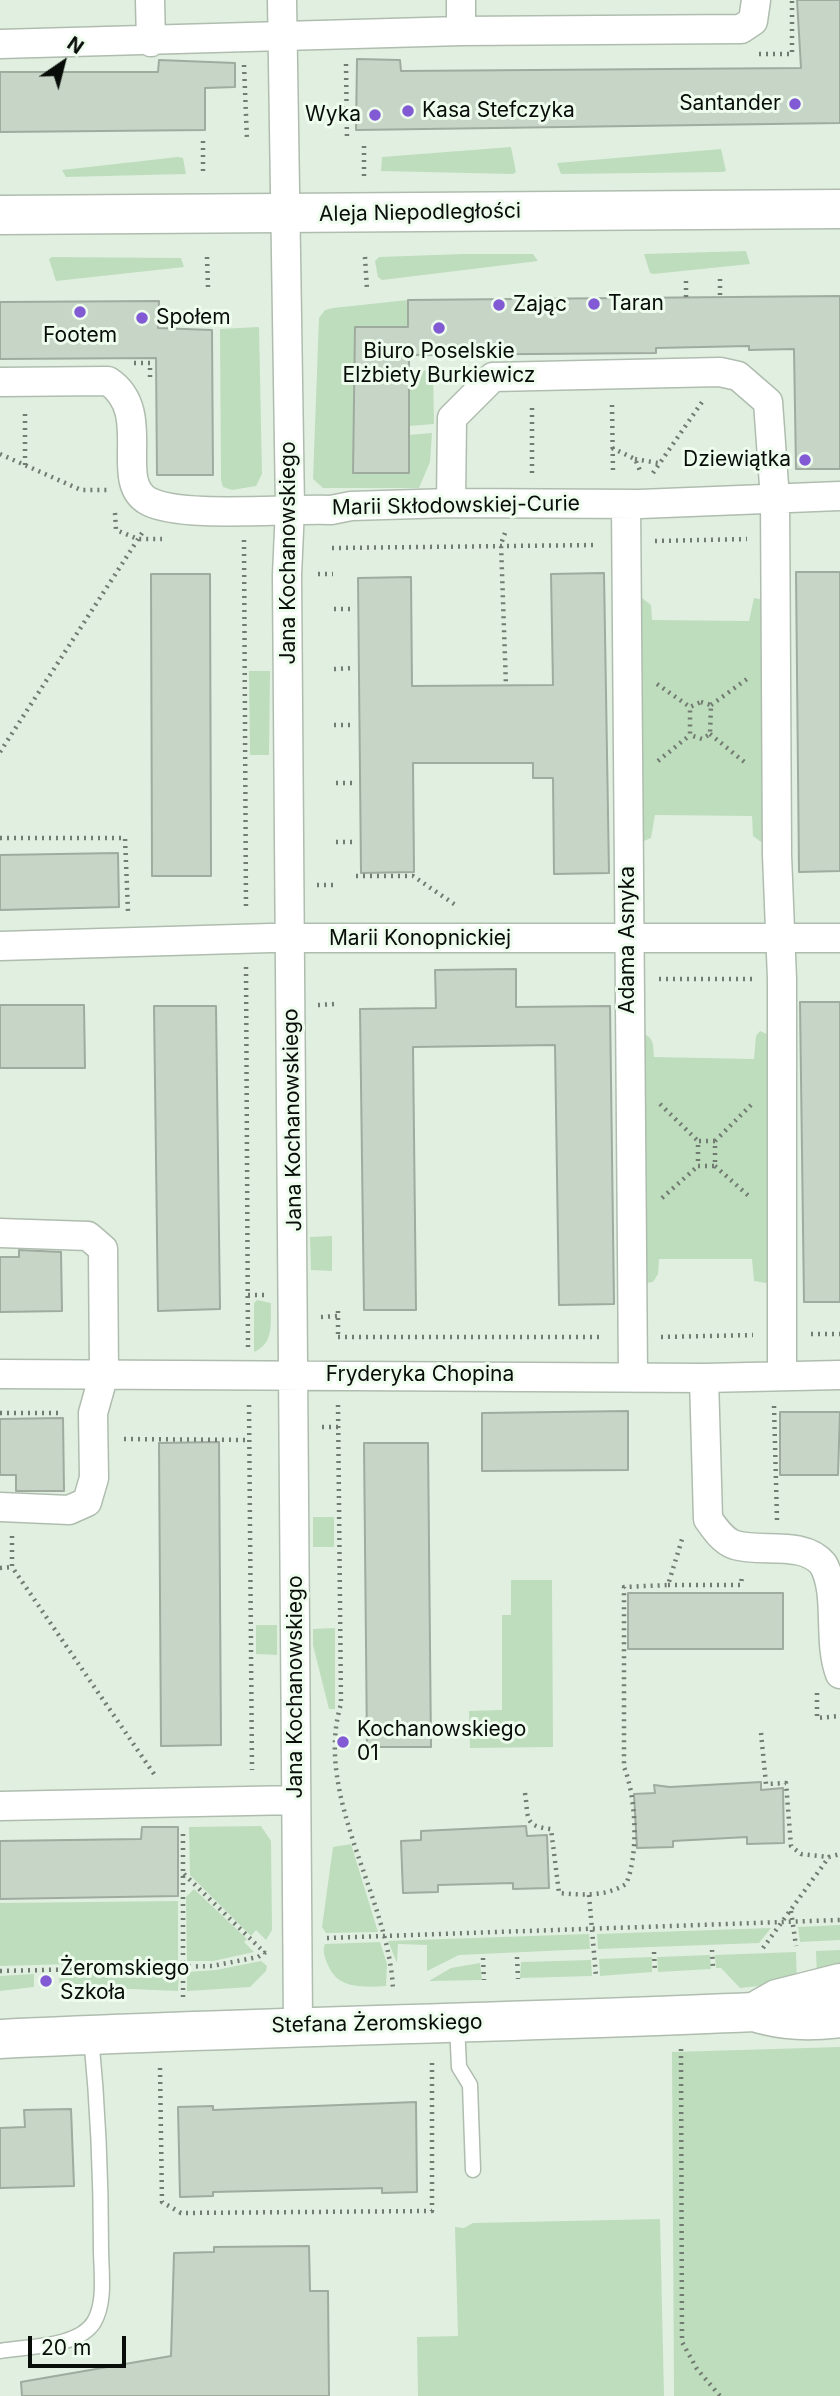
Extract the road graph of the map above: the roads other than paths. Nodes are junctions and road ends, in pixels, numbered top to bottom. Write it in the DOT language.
graph roads {
  1 [pos="150,0"];
  2 [pos="282,0"];
  3 [pos="461,0"];
  4 [pos="756,0"];
  5 [pos="461,31"];
  6 [pos="281,37"];
  7 [pos="150,42"];
  8 [pos="0,44"];
  9 [pos="840,209"];
  10 [pos="0,215"];
  11 [pos="286,215"];
  12 [pos="12,382"];
  13 [pos="620,492"];
  14 [pos="840,496"];
  15 [pos="775,499"];
  16 [pos="451,503"];
  17 [pos="290,508"];
  18 [pos="840,938"];
  19 [pos="291,939"];
  20 [pos="628,939"];
  21 [pos="780,939"];
  22 [pos="0,946"];
  23 [pos="0,1233"];
  24 [pos="0,1374"];
  25 [pos="104,1374"];
  26 [pos="295,1374"];
  27 [pos="840,1375"];
  28 [pos="633,1376"];
  29 [pos="782,1376"];
  30 [pos="704,1378"];
  31 [pos="0,1507"];
  32 [pos="828,1676"];
  33 [pos="296,1800"];
  34 [pos="0,1806"];
  35 [pos="840,1983"];
  36 [pos="754,2012"];
  37 [pos="840,2018"];
  38 [pos="457,2022"];
  39 [pos="298,2025"];
  40 [pos="91,2035"];
  41 [pos="0,2039"];
  42 [pos="473,2170"];
  43 [pos="0,2351"];
  1 -- 7 [label="street"];
  2 -- 6 [label="street, Jana Kochanowskiego"];
  3 -- 5 [label="street"];
  4 -- 5 [label="street"];
  5 -- 6 [label="street"];
  6 -- 7 [label="street"];
  6 -- 11 [label="street, Jana Kochanowskiego"];
  7 -- 8 [label="street"];
  9 -- 11 [label="street, Aleja Niepodległości"];
  10 -- 11 [label="street, Aleja Niepodległości"];
  11 -- 17 [label="street, Jana Kochanowskiego"];
  12 -- 17 [label="street, Marii Skłodowskiej-Curie"];
  13 -- 15 [label="street, Marii Skłodowskiej-Curie"];
  13 -- 16 [label="street, Marii Skłodowskiej-Curie"];
  13 -- 20 [label="street, Adama Asnyka"];
  14 -- 15 [label="street, Marii Skłodowskiej-Curie"];
  15 -- 16 [label="street"];
  15 -- 21 [label="street"];
  16 -- 17 [label="street, Marii Skłodowskiej-Curie"];
  17 -- 19 [label="street, Jana Kochanowskiego"];
  18 -- 21 [label="street, Marii Konopnickiej"];
  19 -- 20 [label="street, Marii Konopnickiej"];
  19 -- 22 [label="street, Marii Konopnickiej"];
  19 -- 26 [label="street, Jana Kochanowskiego"];
  20 -- 21 [label="street, Marii Konopnickiej"];
  20 -- 28 [label="street, Adama Asnyka"];
  21 -- 29 [label="street"];
  23 -- 25 [label="street"];
  24 -- 25 [label="street, Fryderyka Chopina"];
  25 -- 26 [label="street, Fryderyka Chopina"];
  25 -- 31 [label="street"];
  26 -- 28 [label="street, Fryderyka Chopina"];
  26 -- 33 [label="street, Jana Kochanowskiego"];
  27 -- 29 [label="street, Fryderyka Chopina"];
  28 -- 30 [label="street, Fryderyka Chopina"];
  29 -- 30 [label="street, Fryderyka Chopina"];
  30 -- 32 [label="street"];
  33 -- 34 [label="street"];
  33 -- 39 [label="street, Jana Kochanowskiego"];
  35 -- 36 [label="street, Stefana Żeromskiego"];
  36 -- 37 [label="street, Stefana Żeromskiego"];
  36 -- 38 [label="street, Stefana Żeromskiego"];
  38 -- 39 [label="street, Stefana Żeromskiego"];
  38 -- 42 [label="lane"];
  39 -- 40 [label="street, Stefana Żeromskiego"];
  40 -- 41 [label="street, Stefana Żeromskiego"];
  40 -- 43 [label="lane"];
}
